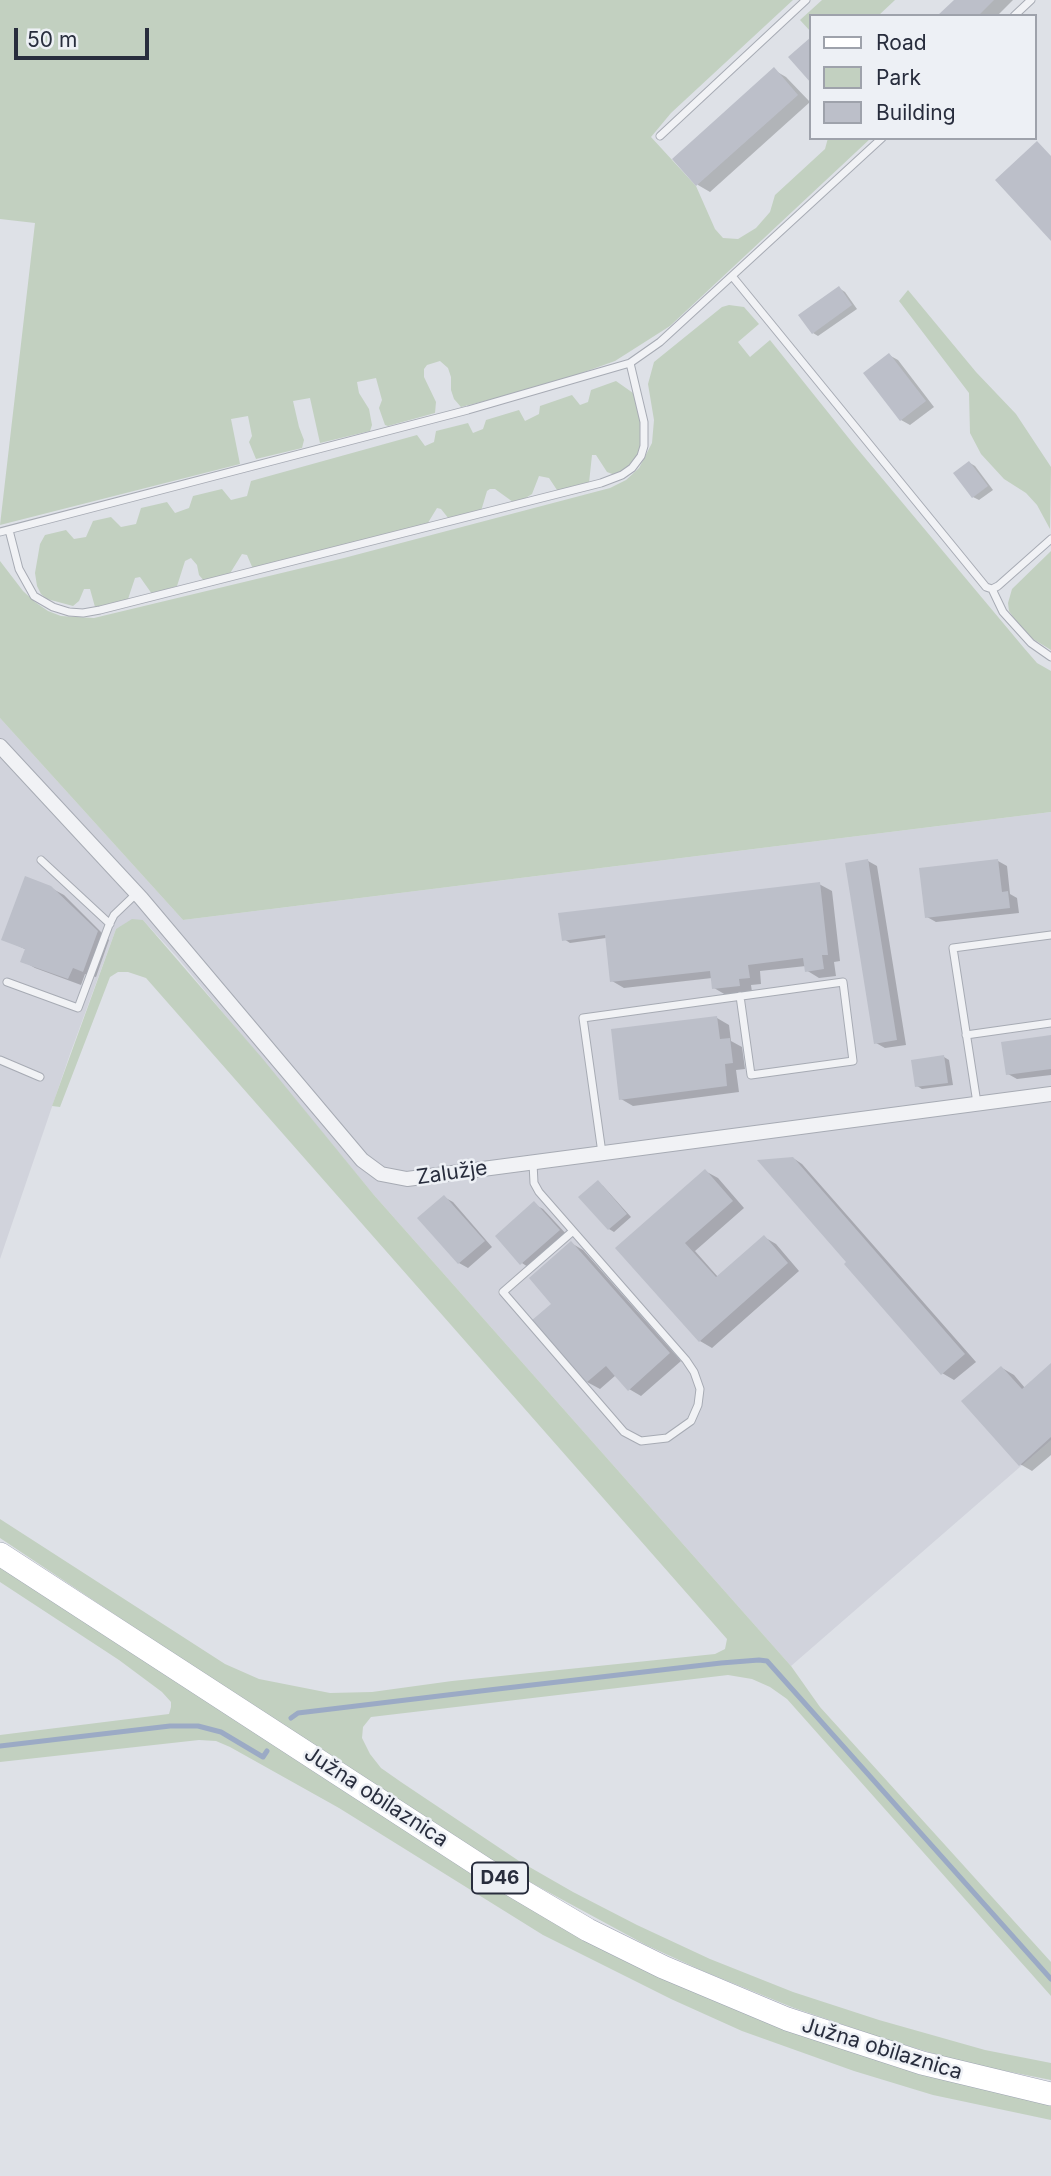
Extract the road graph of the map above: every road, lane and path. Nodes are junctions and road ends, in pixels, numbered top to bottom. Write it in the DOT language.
graph roads {
  1 [pos="806,0"];
  2 [pos="1031,0"];
  3 [pos="1016,14"];
  4 [pos="660,136"];
  5 [pos="880,140"];
  6 [pos="732,276"];
  7 [pos="630,363"];
  8 [pos="9,530"];
  9 [pos="0,532"];
  10 [pos="1051,538"];
  11 [pos="992,589"];
  12 [pos="1051,657"];
  13 [pos="0,746"];
  14 [pos="41,860"];
  15 [pos="136,893"];
  16 [pos="110,924"];
  17 [pos="1051,935"];
  18 [pos="7,982"];
  19 [pos="740,996"];
  20 [pos="1051,1023"];
  21 [pos="966,1035"];
  22 [pos="0,1060"];
  23 [pos="40,1077"];
  24 [pos="1051,1094"];
  25 [pos="977,1104"];
  26 [pos="602,1153"];
  27 [pos="533,1162"];
  28 [pos="573,1231"];
  29 [pos="0,1554"];
  30 [pos="1051,2094"];
  1 -- 4 [label="lane"];
  2 -- 3 [label="lane"];
  5 -- 6 [label="lane"];
  6 -- 7 [label="lane"];
  6 -- 11 [label="lane"];
  7 -- 8 [label="lane"];
  7 -- 8 [label="lane"];
  8 -- 9 [label="lane"];
  10 -- 11 [label="lane"];
  11 -- 12 [label="lane"];
  13 -- 15 [label="street, Zalužje"];
  14 -- 16 [label="lane"];
  15 -- 16 [label="lane"];
  15 -- 27 [label="street, Zalužje"];
  16 -- 18 [label="lane"];
  17 -- 21 [label="lane"];
  19 -- 19 [label="lane"];
  19 -- 26 [label="lane"];
  20 -- 21 [label="lane"];
  21 -- 25 [label="lane"];
  22 -- 23 [label="lane"];
  24 -- 25 [label="street, Zalužje"];
  25 -- 26 [label="street, Zalužje"];
  26 -- 27 [label="street, Zalužje"];
  27 -- 28 [label="lane"];
  28 -- 28 [label="lane"];
  29 -- 30 [label="main road, Južna obilaznica / D46"];
}
